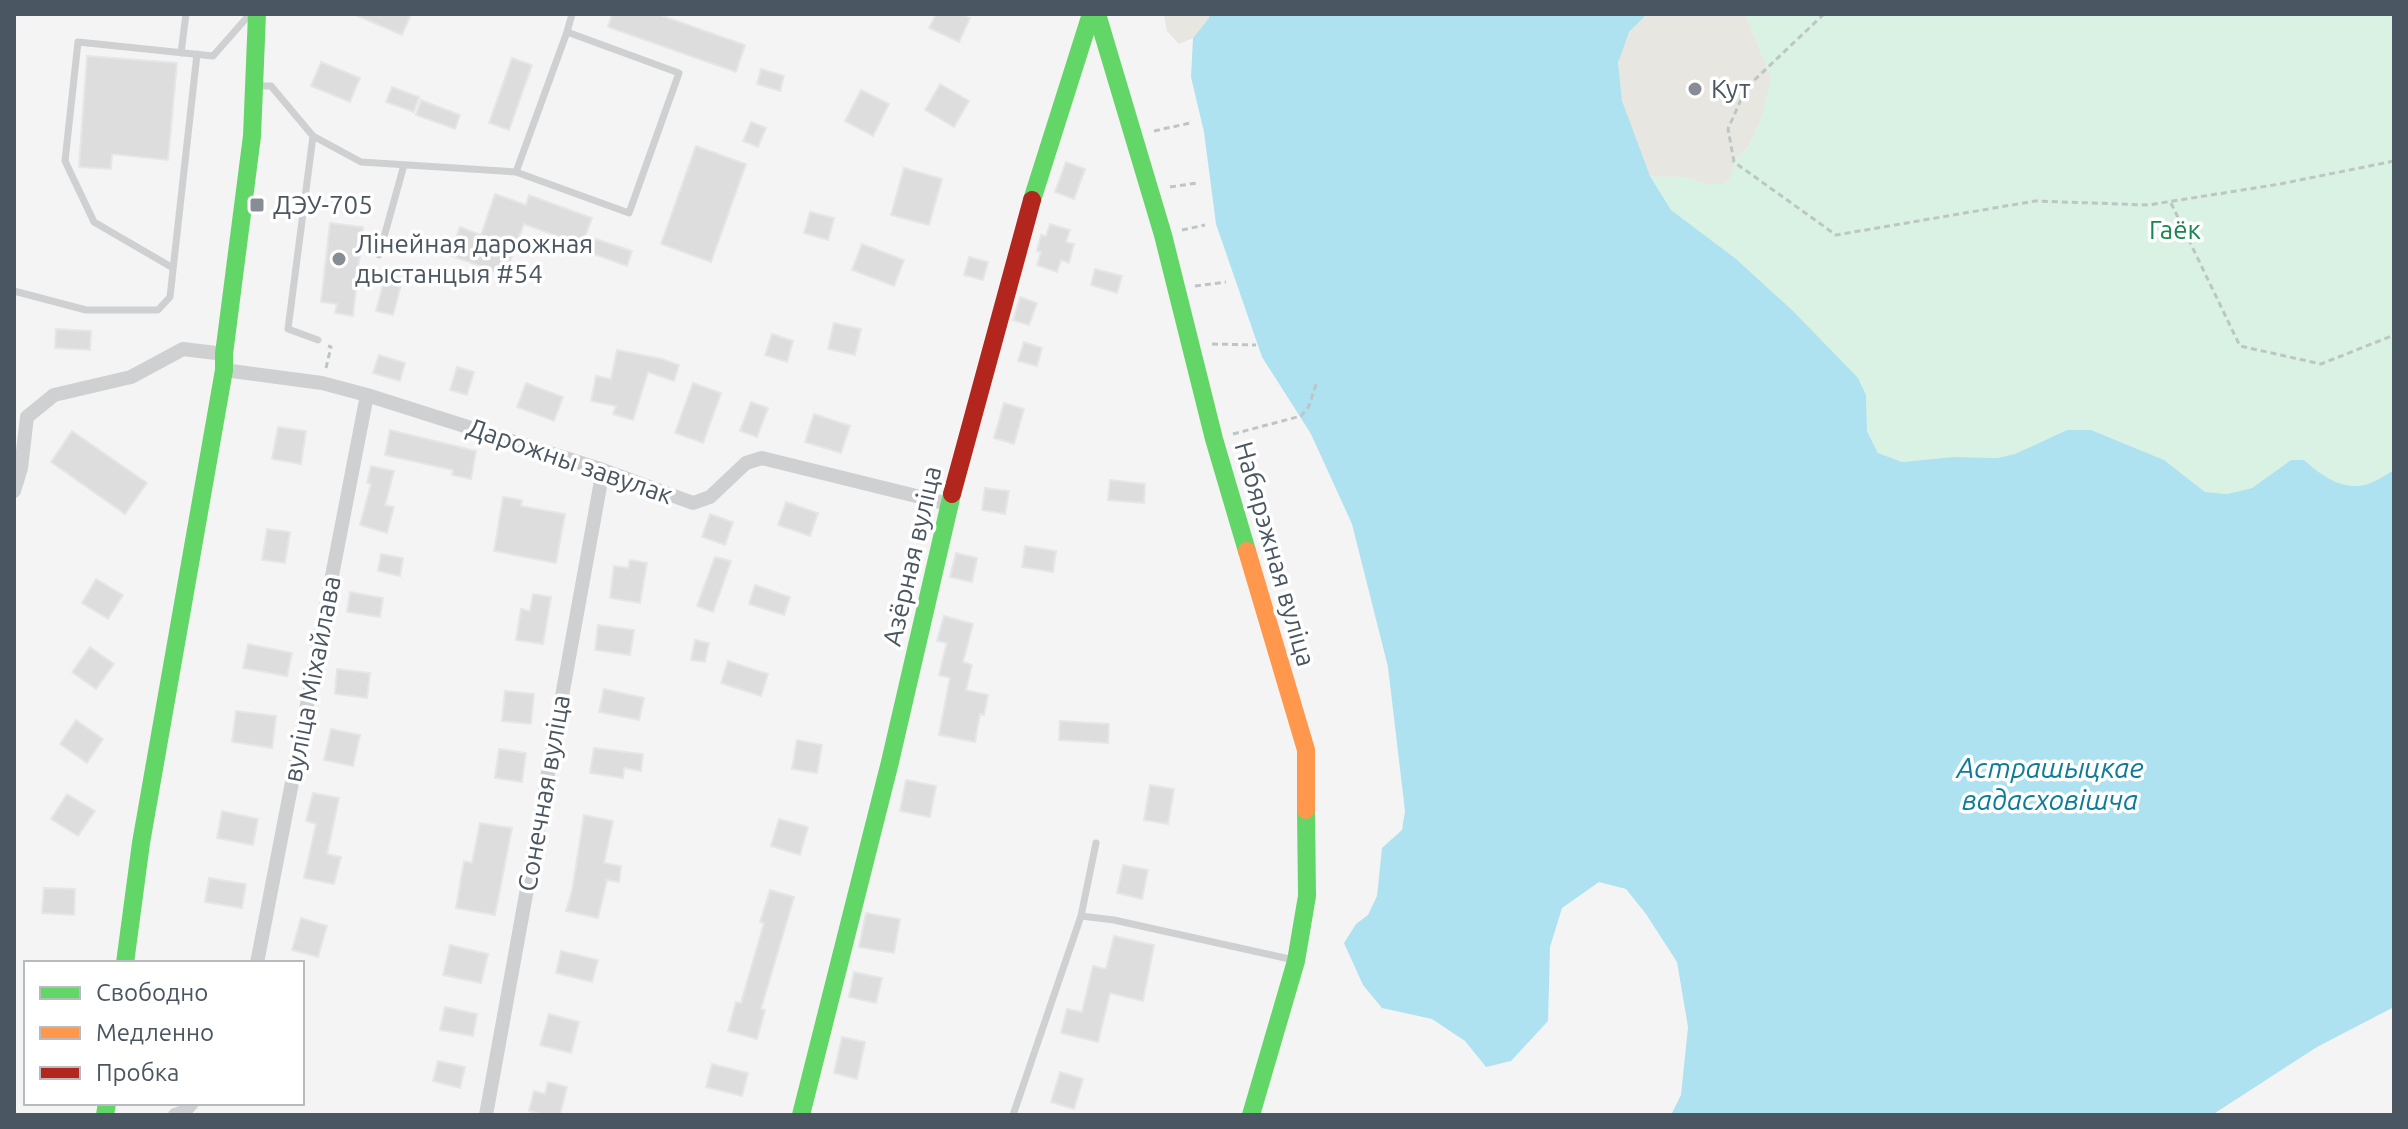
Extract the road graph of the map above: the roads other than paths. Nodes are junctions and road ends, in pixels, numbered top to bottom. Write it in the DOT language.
graph roads {
  1 [pos="186,14"];
  2 [pos="250,14"];
  3 [pos="257,14"];
  4 [pos="572,14"];
  5 [pos="1091,14"];
  6 [pos="1097,14"];
  7 [pos="567,32"];
  8 [pos="181,53"];
  9 [pos="197,54"];
  10 [pos="256,86"];
  11 [pos="313,136"];
  12 [pos="404,165"];
  13 [pos="516,172"];
  14 [pos="379,255"];
  15 [pos="173,268"];
  16 [pos="14,291"];
  17 [pos="318,340"];
  18 [pos="224,362"];
  19 [pos="367,395"];
  20 [pos="603,470"];
  21 [pos="14,491"];
  22 [pos="949,504"];
  23 [pos="1096,843"];
  24 [pos="1081,916"];
  25 [pos="125,961"];
  26 [pos="257,961"];
  27 [pos="1296,961"];
  28 [pos="486,1115"];
  29 [pos="801,1115"];
  30 [pos="1013,1115"];
  31 [pos="1251,1115"];
  1 -- 8 [label="lane"];
  2 -- 9 [label="lane"];
  3 -- 10 [label="street"];
  4 -- 7 [label="lane"];
  5 -- 22 [label="street, Азёрная вуліца"];
  6 -- 27 [label="street, Набярэжная вуліца"];
  7 -- 13 [label="lane"];
  7 -- 13 [label="lane"];
  8 -- 9 [label="lane"];
  8 -- 15 [label="lane"];
  9 -- 15 [label="lane"];
  10 -- 11 [label="lane"];
  10 -- 18 [label="street"];
  11 -- 12 [label="lane"];
  11 -- 17 [label="lane"];
  12 -- 13 [label="lane"];
  12 -- 14 [label="lane"];
  15 -- 16 [label="lane"];
  18 -- 19 [label="street, Дарожны завулак"];
  18 -- 21 [label="street, Дарожны завулак"];
  18 -- 25 [label="street"];
  19 -- 20 [label="street, Дарожны завулак"];
  19 -- 26 [label="street, вуліца Міхайлава"];
  20 -- 22 [label="street, Дарожны завулак"];
  20 -- 28 [label="street, Сонечная вуліца"];
  22 -- 29 [label="street, Азёрная вуліца"];
  23 -- 24 [label="lane"];
  24 -- 27 [label="lane"];
  24 -- 30 [label="lane"];
  27 -- 31 [label="street, Набярэжная вуліца"];
}
